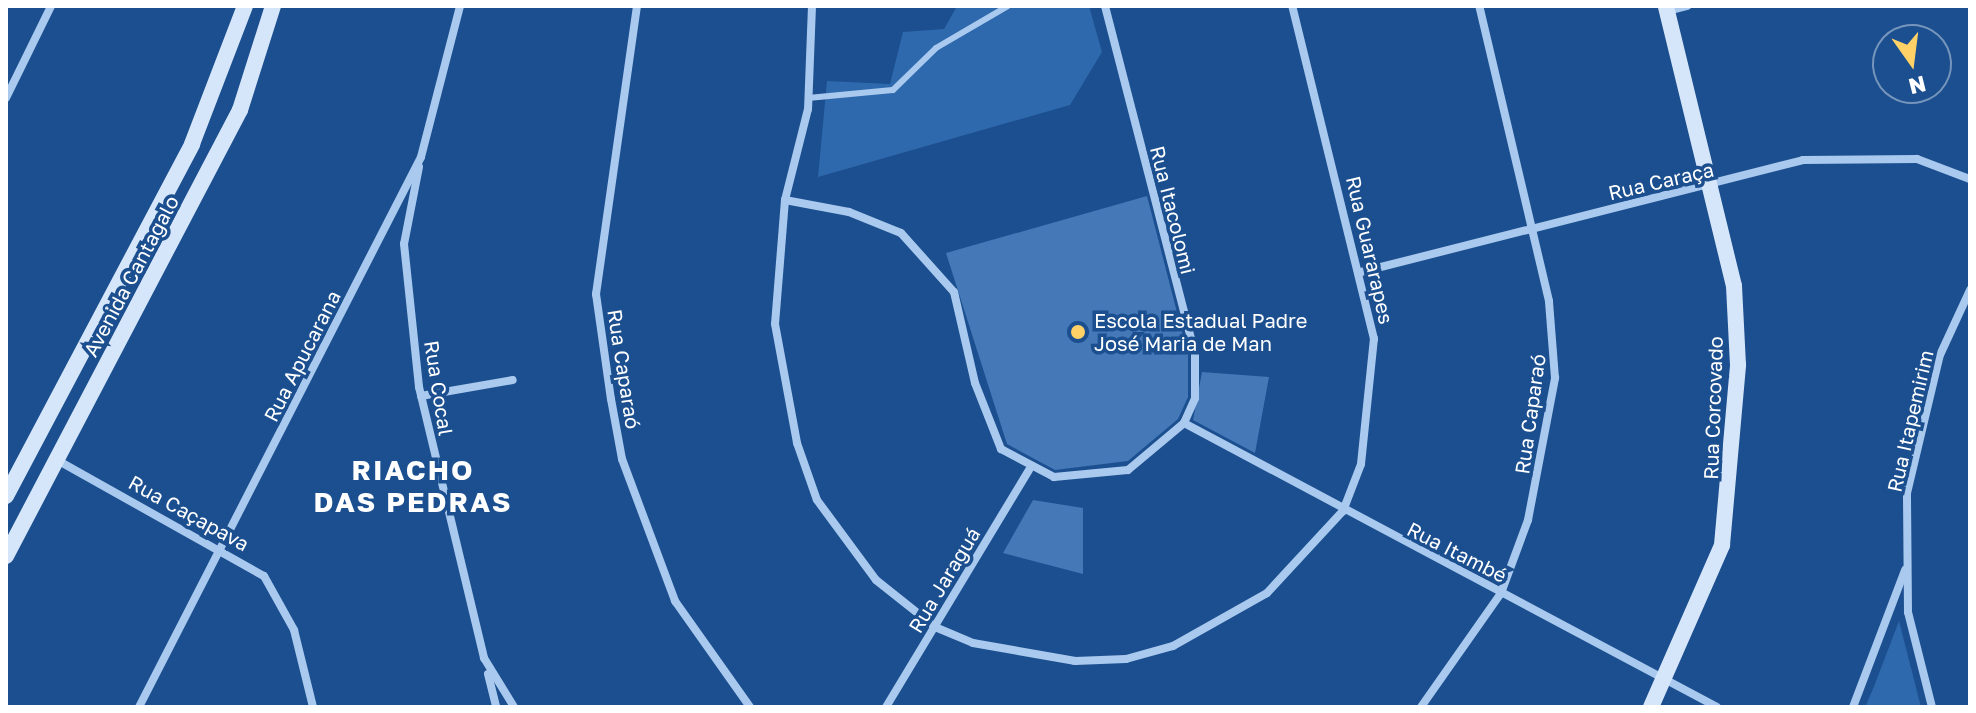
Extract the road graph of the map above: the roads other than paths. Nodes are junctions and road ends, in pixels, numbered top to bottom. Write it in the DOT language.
graph roads {
  1 [pos="51,6"];
  2 [pos="245,6"];
  3 [pos="273,6"];
  4 [pos="460,6"];
  5 [pos="637,6"];
  6 [pos="812,6"];
  7 [pos="1008,6"];
  8 [pos="1105,6"];
  9 [pos="1292,6"];
  10 [pos="1479,6"];
  11 [pos="1687,6"];
  12 [pos="1667,8"];
  13 [pos="6,98"];
  14 [pos="808,98"];
  15 [pos="421,157"];
  16 [pos="1970,179"];
  17 [pos="1710,186"];
  18 [pos="785,200"];
  19 [pos="1532,227"];
  20 [pos="1361,272"];
  21 [pos="1970,290"];
  22 [pos="513,380"];
  23 [pos="421,396"];
  24 [pos="1184,423"];
  25 [pos="57,460"];
  26 [pos="1029,470"];
  27 [pos="6,496"];
  28 [pos="1343,511"];
  29 [pos="223,549"];
  30 [pos="6,556"];
  31 [pos="1906,565"];
  32 [pos="1501,593"];
  33 [pos="935,627"];
  34 [pos="484,658"];
  35 [pos="1667,684"];
  36 [pos="139,707"];
  37 [pos="313,707"];
  38 [pos="496,707"];
  39 [pos="514,707"];
  40 [pos="750,707"];
  41 [pos="886,707"];
  42 [pos="1421,707"];
  43 [pos="1651,707"];
  44 [pos="1717,707"];
  45 [pos="1853,707"];
  46 [pos="1932,707"];
  1 -- 13 [label="street"];
  2 -- 27 [label="street, Avenida Cantagalo"];
  3 -- 25 [label="street, Avenida Cantagalo"];
  4 -- 15 [label="street, Rua Apucarana"];
  5 -- 40 [label="street, Rua Caparaó"];
  6 -- 14 [label="street, Rua Guararapes"];
  7 -- 14 [label="lane"];
  8 -- 24 [label="street, Rua Itacolomi"];
  9 -- 20 [label="street, Rua Guararapes"];
  10 -- 19 [label="street, Rua Caparaó"];
  11 -- 12 [label="street"];
  12 -- 17 [label="street, Rua Corcovado"];
  14 -- 18 [label="street, Rua Guararapes"];
  15 -- 23 [label="street, Rua Cocal"];
  15 -- 29 [label="street, Rua Apucarana"];
  16 -- 17 [label="street, Rua Caraça"];
  17 -- 19 [label="street, Rua Caraça"];
  17 -- 35 [label="street, Rua Corcovado"];
  18 -- 26 [label="street"];
  18 -- 33 [label="street, Rua Guararapes"];
  19 -- 20 [label="street, Rua Caraça"];
  19 -- 32 [label="street, Rua Caparaó"];
  20 -- 28 [label="street, Rua Guararapes"];
  21 -- 31 [label="street, Rua Itapemirim"];
  22 -- 23 [label="street"];
  23 -- 34 [label="street, Rua Cocal"];
  24 -- 26 [label="street"];
  24 -- 28 [label="street, Rua Itambé"];
  25 -- 29 [label="street, Rua Caçapava"];
  25 -- 30 [label="street, Avenida Cantagalo"];
  26 -- 33 [label="street, Rua Jaraguá"];
  28 -- 32 [label="street, Rua Itambé"];
  28 -- 33 [label="street, Rua Guararapes"];
  29 -- 36 [label="street, Rua Apucarana"];
  29 -- 37 [label="street, Rua Caçapava"];
  31 -- 45 [label="street, Rua Itapemirim"];
  31 -- 46 [label="street, Rua Itapemirim"];
  32 -- 35 [label="street, Rua Itambé"];
  32 -- 42 [label="street, Rua Caparaó"];
  33 -- 41 [label="street, Rua Jaraguá"];
  34 -- 38 [label="street"];
  34 -- 39 [label="street, Rua Cocal"];
  35 -- 43 [label="street, Rua Corcovado"];
  35 -- 44 [label="street, Rua Itambé"];
}
